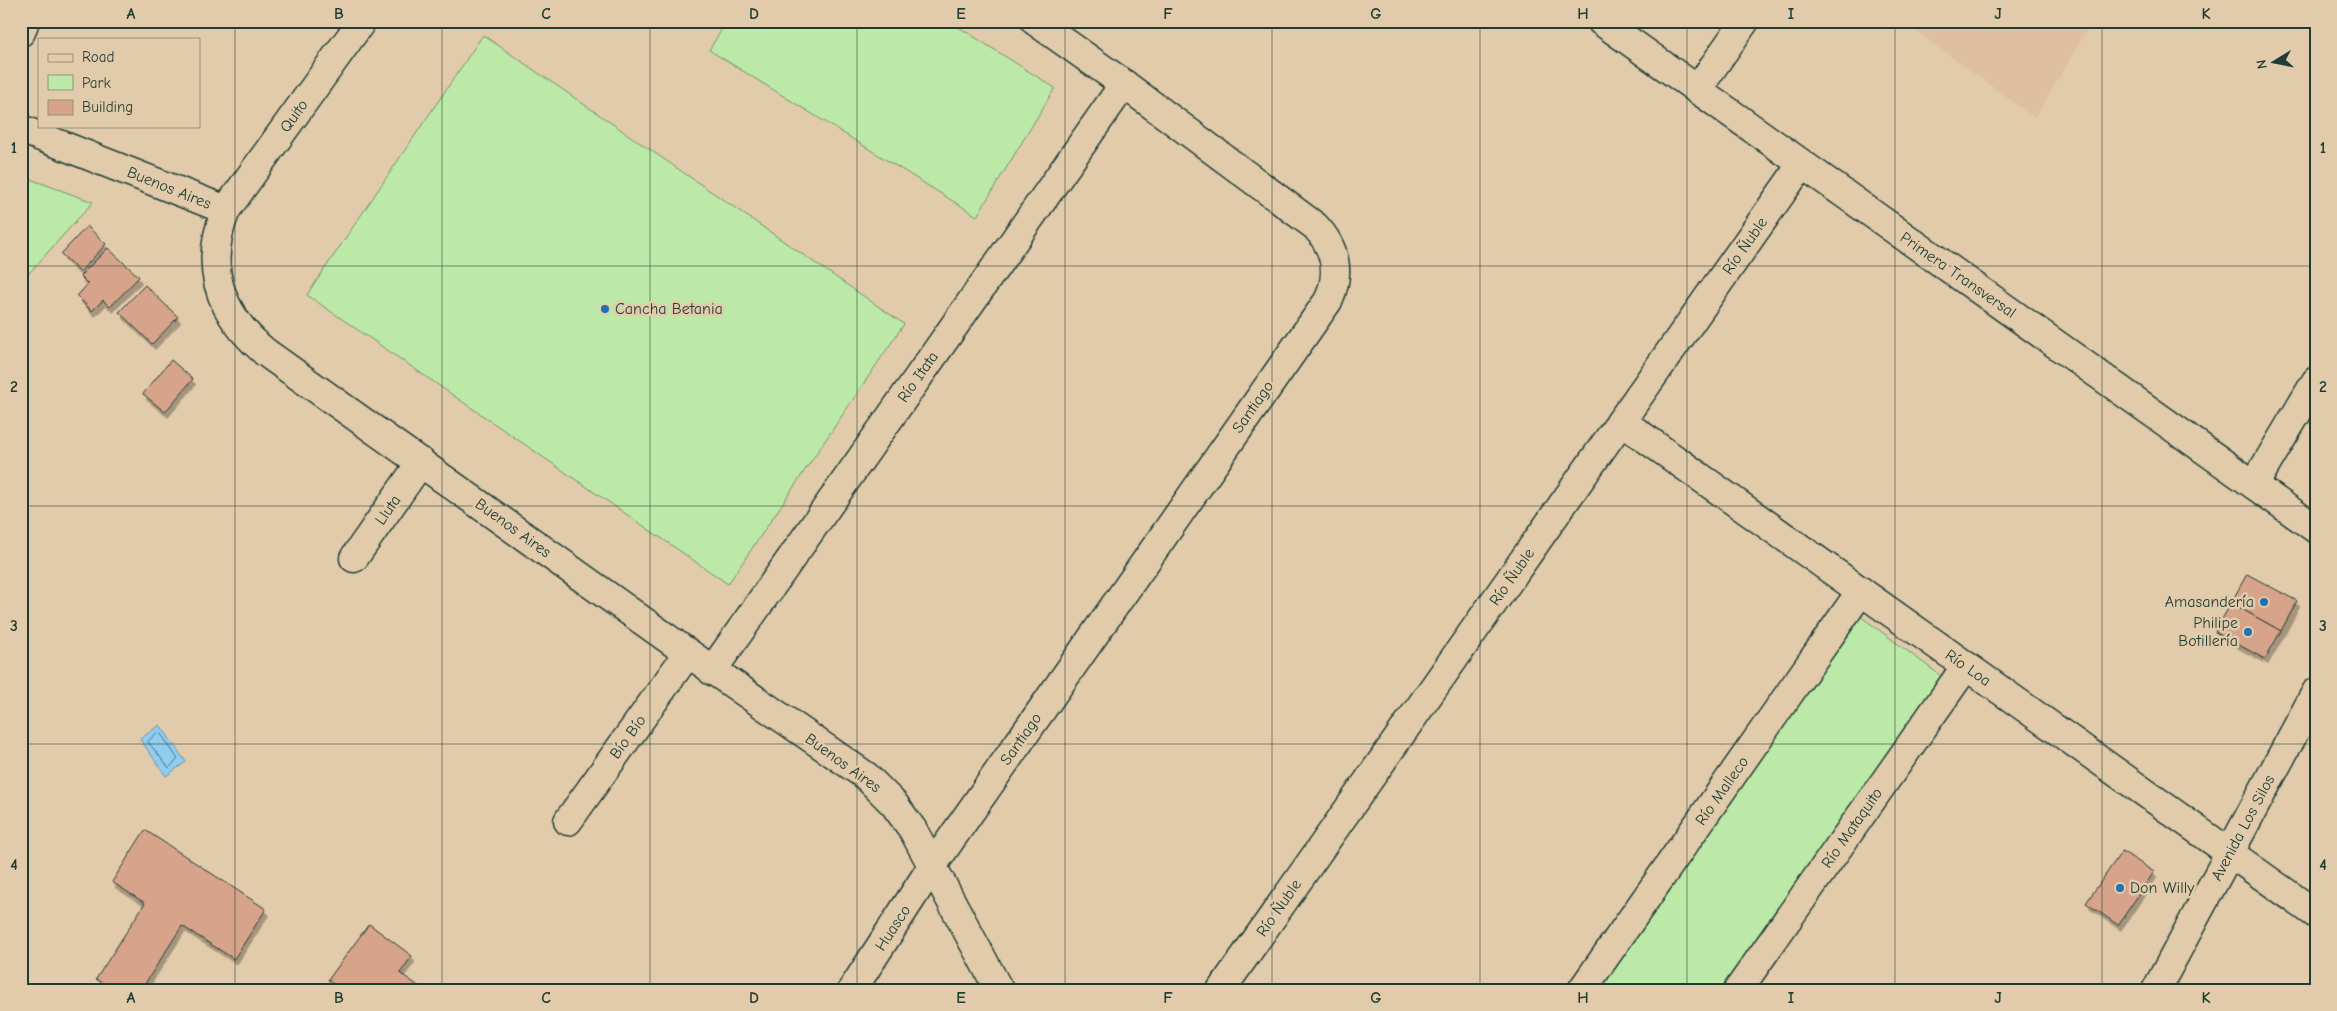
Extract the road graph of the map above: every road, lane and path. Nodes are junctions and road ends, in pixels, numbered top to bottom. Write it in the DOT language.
graph roads {
  1 [pos="24,21"];
  2 [pos="362,21"];
  3 [pos="1035,21"];
  4 [pos="1601,21"];
  5 [pos="1745,21"];
  6 [pos="21,32"];
  7 [pos="1124,84"];
  8 [pos="1697,90"];
  9 [pos="21,129"];
  10 [pos="1802,164"];
  11 [pos="226,210"];
  12 [pos="2316,381"];
  13 [pos="1621,421"];
  14 [pos="421,462"];
  15 [pos="2254,485"];
  16 [pos="2316,529"];
  17 [pos="354,558"];
  18 [pos="1861,592"];
  19 [pos="688,653"];
  20 [pos="1966,666"];
  21 [pos="712,671"];
  22 [pos="2316,692"];
  23 [pos="568,821"];
  24 [pos="2230,853"];
  25 [pos="933,865"];
  26 [pos="2316,914"];
  27 [pos="852,990"];
  28 [pos="999,990"];
  29 [pos="1221,990"];
  30 [pos="1582,990"];
  31 [pos="1738,990"];
  32 [pos="2156,990"];
  1 -- 6 [label="street"];
  2 -- 11 [label="street, Quito"];
  3 -- 7 [label="street, Santiago"];
  4 -- 8 [label="street, Primera Transversal"];
  5 -- 8 [label="street"];
  7 -- 21 [label="street, Río Itata"];
  7 -- 25 [label="street, Santiago"];
  8 -- 10 [label="street, Primera Transversal"];
  9 -- 11 [label="street, Buenos Aires"];
  10 -- 13 [label="street, Río Ñuble"];
  10 -- 15 [label="street, Primera Transversal"];
  11 -- 14 [label="street, Buenos Aires"];
  12 -- 15 [label="street"];
  13 -- 18 [label="street, Río Loa"];
  13 -- 29 [label="street, Río Ñuble"];
  14 -- 17 [label="street, Lluta"];
  14 -- 19 [label="street, Buenos Aires"];
  15 -- 16 [label="street, Primera Transversal"];
  18 -- 20 [label="street, Río Loa"];
  18 -- 30 [label="street, Río Malleco"];
  19 -- 21 [label="street, Buenos Aires"];
  19 -- 23 [label="street, Bío Bío"];
  20 -- 24 [label="street, Río Loa"];
  20 -- 31 [label="street, Río Mataquito"];
  21 -- 25 [label="street, Buenos Aires"];
  22 -- 24 [label="street, Avenida Los Silos"];
  24 -- 26 [label="street, Río Loa"];
  24 -- 32 [label="street, Avenida Los Silos"];
  25 -- 27 [label="street, Huasco"];
  25 -- 28 [label="street, Buenos Aires"];
}
